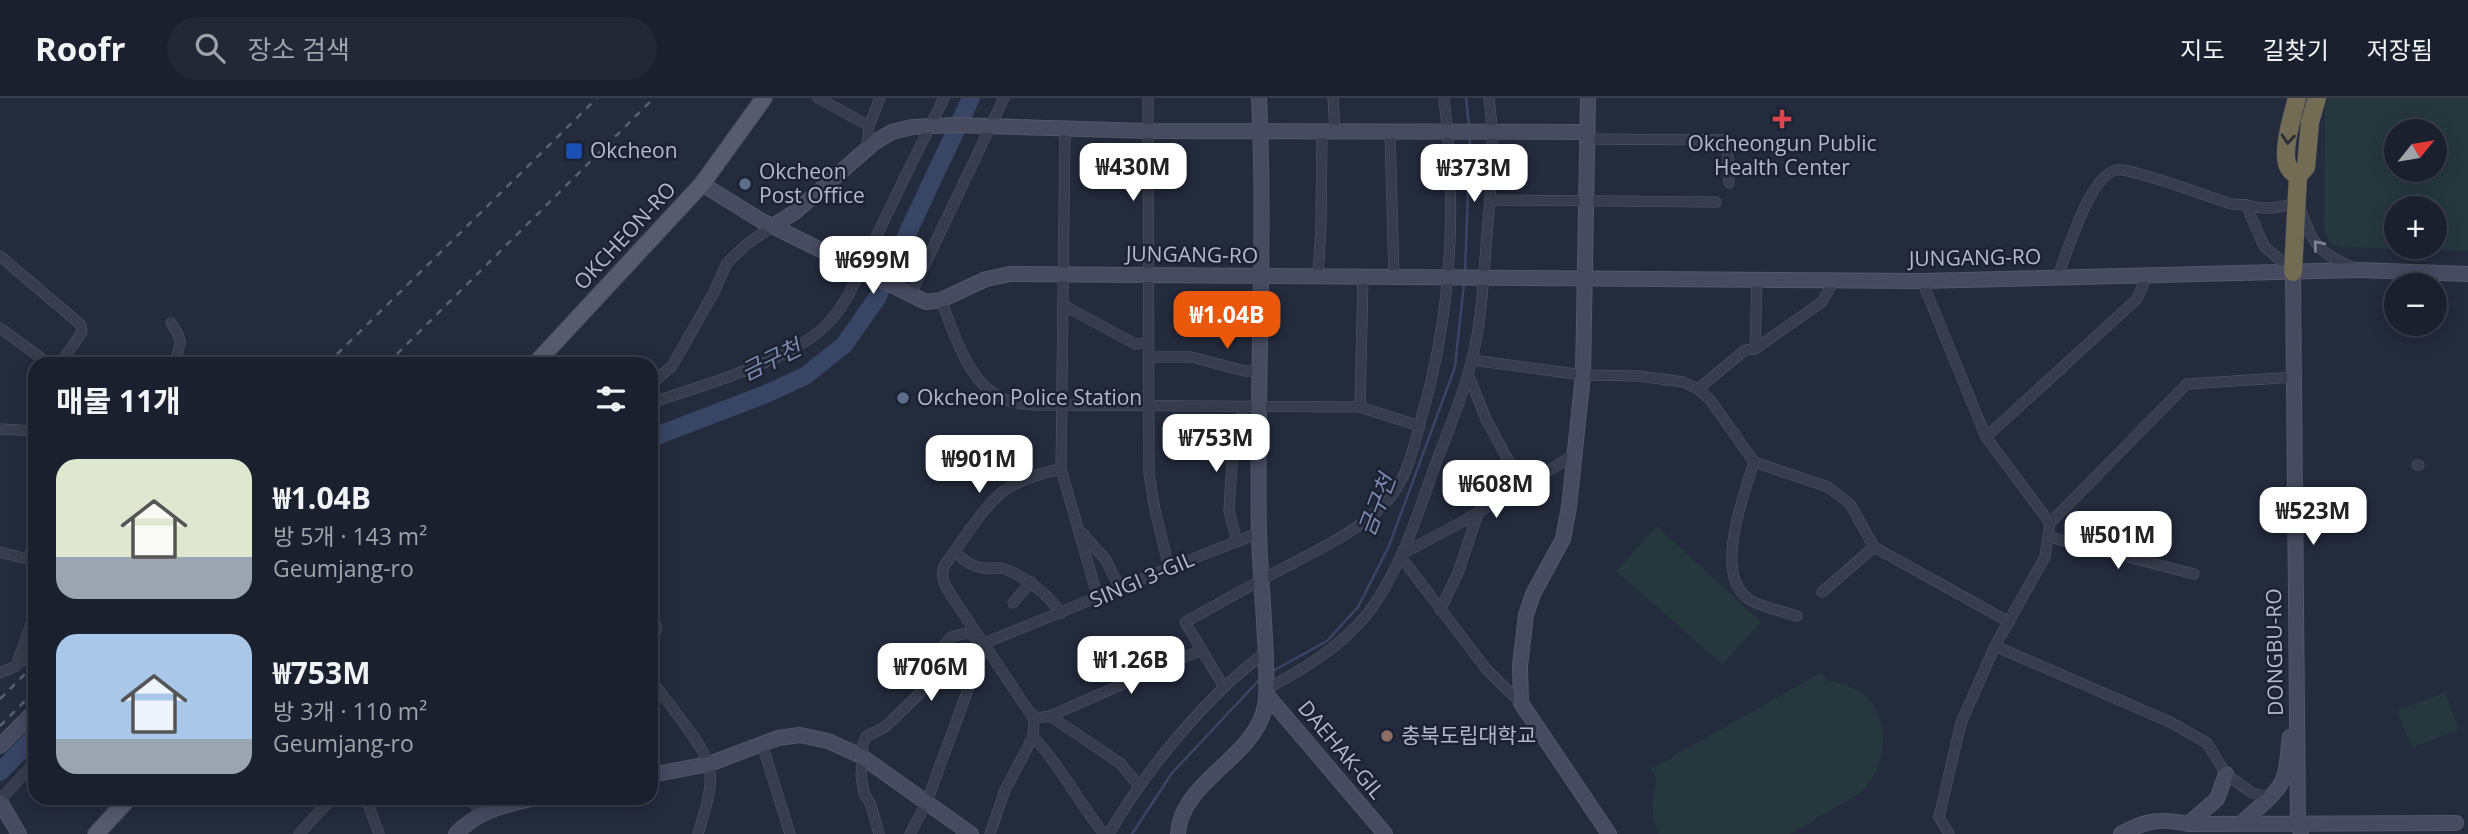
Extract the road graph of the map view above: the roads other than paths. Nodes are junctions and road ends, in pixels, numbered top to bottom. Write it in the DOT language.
graph roads {
  1 [pos="764,98"];
  2 [pos="818,98"];
  3 [pos="880,98"];
  4 [pos="944,98"];
  5 [pos="1004,98"];
  6 [pos="1148,98"];
  7 [pos="1259,98"];
  8 [pos="1334,98"];
  9 [pos="1444,98"];
  10 [pos="1489,98"];
  11 [pos="1588,98"];
  12 [pos="2297,98"];
  13 [pos="2317,98"];
  14 [pos="932,125"];
  15 [pos="869,126"];
  16 [pos="986,126"];
  17 [pos="1065,129"];
  18 [pos="1261,130"];
  19 [pos="1328,130"];
  20 [pos="1149,131"];
  21 [pos="1390,131"];
  22 [pos="1491,131"];
  23 [pos="1451,132"];
  24 [pos="1586,135"];
  25 [pos="867,148"];
  26 [pos="2298,176"];
  27 [pos="1729,183"];
  28 [pos="702,184"];
  29 [pos="1490,200"];
  30 [pos="1587,201"];
  31 [pos="1716,202"];
  32 [pos="2297,202"];
  33 [pos="2246,205"];
  34 [pos="773,226"];
  35 [pos="0,256"];
  36 [pos="860,270"];
  37 [pos="2359,270"];
  38 [pos="2294,272"];
  39 [pos="2468,274"];
  40 [pos="1063,275"];
  41 [pos="1147,275"];
  42 [pos="1262,276"];
  43 [pos="2147,276"];
  44 [pos="1318,277"];
  45 [pos="1363,278"];
  46 [pos="1394,278"];
  47 [pos="1453,278"];
  48 [pos="2057,278"];
  49 [pos="1483,279"];
  50 [pos="1583,279"];
  51 [pos="1757,279"];
  52 [pos="1835,279"];
  53 [pos="1922,281"];
  54 [pos="906,294"];
  55 [pos="941,300"];
  56 [pos="1063,305"];
  57 [pos="171,323"];
  58 [pos="0,328"];
  59 [pos="1148,343"];
  60 [pos="1755,349"];
  61 [pos="39,357"];
  62 [pos="65,357"];
  63 [pos="177,357"];
  64 [pos="541,357"];
  65 [pos="1148,357"];
  66 [pos="1472,360"];
  67 [pos="1260,371"];
  68 [pos="1468,374"];
  69 [pos="1583,375"];
  70 [pos="2294,377"];
  71 [pos="658,378"];
  72 [pos="1698,389"];
  73 [pos="658,401"];
  74 [pos="1062,405"];
  75 [pos="1149,407"];
  76 [pos="1244,407"];
  77 [pos="1259,407"];
  78 [pos="1360,407"];
  79 [pos="1419,426"];
  80 [pos="0,429"];
  81 [pos="28,431"];
  82 [pos="1986,437"];
  83 [pos="1573,456"];
  84 [pos="1754,462"];
  85 [pos="1060,469"];
  86 [pos="1522,486"];
  87 [pos="1478,513"];
  88 [pos="2050,523"];
  89 [pos="1078,528"];
  90 [pos="1259,534"];
  91 [pos="2049,537"];
  92 [pos="1237,542"];
  93 [pos="1874,547"];
  94 [pos="955,551"];
  95 [pos="0,552"];
  96 [pos="1402,555"];
  97 [pos="28,558"];
  98 [pos="1169,568"];
  99 [pos="2194,574"];
  100 [pos="1262,580"];
  101 [pos="1031,582"];
  102 [pos="1120,589"];
  103 [pos="1822,592"];
  104 [pos="1098,598"];
  105 [pos="1013,603"];
  106 [pos="1440,610"];
  107 [pos="1061,613"];
  108 [pos="1797,616"];
  109 [pos="2009,622"];
  110 [pos="28,633"];
  111 [pos="985,643"];
  112 [pos="1995,646"];
  113 [pos="1201,650"];
  114 [pos="28,655"];
  115 [pos="1266,655"];
  116 [pos="16,666"];
  117 [pos="0,673"];
  118 [pos="1224,687"];
  119 [pos="658,690"];
  120 [pos="1266,691"];
  121 [pos="1521,703"];
  122 [pos="1028,712"];
  123 [pos="1050,716"];
  124 [pos="28,718"];
  125 [pos="2297,729"];
  126 [pos="1034,737"];
  127 [pos="762,744"];
  128 [pos="0,746"];
  129 [pos="861,756"];
  130 [pos="709,764"];
  131 [pos="28,770"];
  132 [pos="658,774"];
  133 [pos="2226,774"];
  134 [pos="1139,786"];
  135 [pos="2270,797"];
  136 [pos="0,801"];
  137 [pos="926,804"];
  138 [pos="123,805"];
  139 [pos="326,805"];
  140 [pos="369,805"];
  141 [pos="475,805"];
  142 [pos="486,805"];
  143 [pos="503,805"];
  144 [pos="483,813"];
  145 [pos="2242,823"];
  146 [pos="2456,823"];
  147 [pos="2188,824"];
  148 [pos="2298,830"];
  149 [pos="1378,831"];
  150 [pos="19,834"];
  151 [pos="96,834"];
  152 [pos="299,834"];
  153 [pos="379,834"];
  154 [pos="456,834"];
  155 [pos="698,834"];
  156 [pos="790,834"];
  157 [pos="879,834"];
  158 [pos="911,834"];
  159 [pos="971,834"];
  160 [pos="990,834"];
  161 [pos="1104,834"];
  162 [pos="1109,834"];
  163 [pos="1178,834"];
  164 [pos="1609,834"];
  165 [pos="1949,834"];
  166 [pos="2121,834"];
  167 [pos="2260,834"];
  1 -- 28 [label="main road, OKCHEON-RO"];
  2 -- 15 [label="street"];
  3 -- 15 [label="street"];
  4 -- 14 [label="street"];
  5 -- 16 [label="street"];
  6 -- 20 [label="street"];
  7 -- 18 [label="street"];
  8 -- 19 [label="street"];
  9 -- 23 [label="street"];
  10 -- 22 [label="street"];
  11 -- 24 [label="street"];
  12 -- 26 [label="highway, one-way"];
  13 -- 26 [label="highway"];
  14 -- 16 [label="street"];
  14 -- 25 [label="street"];
  14 -- 36 [label="street"];
  15 -- 25 [label="street"];
  16 -- 17 [label="street"];
  16 -- 54 [label="street"];
  17 -- 20 [label="street"];
  17 -- 40 [label="street"];
  18 -- 19 [label="street"];
  18 -- 20 [label="street"];
  18 -- 42 [label="street"];
  19 -- 21 [label="street"];
  19 -- 44 [label="street"];
  20 -- 41 [label="street"];
  21 -- 23 [label="street"];
  21 -- 46 [label="street"];
  22 -- 23 [label="street"];
  22 -- 24 [label="street"];
  22 -- 29 [label="street"];
  23 -- 47 [label="street"];
  24 -- 27 [label="street"];
  24 -- 30 [label="street"];
  25 -- 34 [label="street"];
  26 -- 32 [label="highway"];
  28 -- 34 [label="street"];
  28 -- 64 [label="main road, OKCHEON-RO"];
  29 -- 30 [label="street"];
  29 -- 49 [label="street"];
  30 -- 31 [label="street"];
  30 -- 50 [label="street"];
  32 -- 33 [label="street"];
  37 -- 32 [label="street, one-way"];
  32 -- 38 [label="highway"];
  33 -- 38 [label="street"];
  33 -- 48 [label="street"];
  34 -- 36 [label="street"];
  34 -- 71 [label="street"];
  35 -- 62 [label="street"];
  36 -- 54 [label="street"];
  36 -- 73 [label="street"];
  37 -- 38 [label="street, JUNGANG-RO"];
  37 -- 39 [label="street, JUNGANG-RO"];
  38 -- 43 [label="street, JUNGANG-RO"];
  38 -- 70 [label="street, DONGBU-RO"];
  40 -- 41 [label="street, JUNGANG-RO"];
  40 -- 55 [label="street, JUNGANG-RO"];
  40 -- 56 [label="street"];
  41 -- 42 [label="street, JUNGANG-RO"];
  41 -- 59 [label="street"];
  42 -- 44 [label="street, JUNGANG-RO"];
  42 -- 67 [label="street"];
  43 -- 48 [label="street, JUNGANG-RO"];
  43 -- 82 [label="street"];
  44 -- 45 [label="street, JUNGANG-RO"];
  45 -- 46 [label="street, JUNGANG-RO"];
  45 -- 78 [label="street"];
  46 -- 47 [label="street, JUNGANG-RO"];
  47 -- 49 [label="street, JUNGANG-RO"];
  47 -- 79 [label="street"];
  48 -- 53 [label="street, JUNGANG-RO"];
  49 -- 50 [label="street, JUNGANG-RO"];
  49 -- 66 [label="street"];
  50 -- 51 [label="street, JUNGANG-RO"];
  50 -- 69 [label="street"];
  51 -- 52 [label="street, JUNGANG-RO"];
  51 -- 60 [label="street"];
  52 -- 53 [label="street, JUNGANG-RO"];
  52 -- 60 [label="street"];
  53 -- 82 [label="street"];
  54 -- 55 [label="street"];
  55 -- 74 [label="street"];
  56 -- 59 [label="street"];
  56 -- 74 [label="street"];
  57 -- 63 [label="street"];
  58 -- 61 [label="street"];
  59 -- 65 [label="street"];
  60 -- 72 [label="street"];
  65 -- 67 [label="street"];
  65 -- 75 [label="street"];
  66 -- 68 [label="street"];
  66 -- 69 [label="street"];
  67 -- 77 [label="street"];
  68 -- 86 [label="street"];
  68 -- 96 [label="street"];
  69 -- 72 [label="street"];
  69 -- 83 [label="street"];
  70 -- 88 [label="street"];
  70 -- 125 [label="street, DONGBU-RO"];
  72 -- 84 [label="street"];
  74 -- 75 [label="street"];
  74 -- 85 [label="street"];
  75 -- 76 [label="street"];
  75 -- 98 [label="street"];
  76 -- 77 [label="street"];
  76 -- 92 [label="street"];
  77 -- 78 [label="street"];
  77 -- 90 [label="street"];
  78 -- 79 [label="street"];
  79 -- 100 [label="street"];
  80 -- 81 [label="street"];
  82 -- 88 [label="street"];
  83 -- 86 [label="street"];
  83 -- 121 [label="street"];
  84 -- 93 [label="street"];
  84 -- 108 [label="street"];
  85 -- 89 [label="street"];
  85 -- 94 [label="street"];
  86 -- 87 [label="street"];
  87 -- 96 [label="street"];
  87 -- 106 [label="street"];
  88 -- 91 [label="street"];
  89 -- 102 [label="street"];
  89 -- 104 [label="street"];
  90 -- 92 [label="street, SINGI 3-GIL"];
  90 -- 100 [label="street"];
  91 -- 99 [label="street"];
  91 -- 109 [label="street"];
  92 -- 98 [label="street, SINGI 3-GIL"];
  93 -- 103 [label="street"];
  93 -- 109 [label="street"];
  94 -- 101 [label="street"];
  94 -- 111 [label="street"];
  95 -- 97 [label="street"];
  96 -- 106 [label="street"];
  96 -- 120 [label="street"];
  98 -- 102 [label="street, SINGI 3-GIL"];
  100 -- 113 [label="street"];
  100 -- 115 [label="street"];
  101 -- 105 [label="street"];
  101 -- 107 [label="street"];
  102 -- 104 [label="street, SINGI 3-GIL"];
  104 -- 107 [label="street, SINGI 3-GIL"];
  106 -- 121 [label="street"];
  107 -- 111 [label="street, SINGI 3-GIL"];
  109 -- 112 [label="street"];
  110 -- 116 [label="street"];
  111 -- 122 [label="street"];
  111 -- 129 [label="street"];
  111 -- 137 [label="street"];
  112 -- 133 [label="street"];
  112 -- 165 [label="street"];
  113 -- 118 [label="street"];
  113 -- 123 [label="street"];
  114 -- 116 [label="street"];
  115 -- 118 [label="street"];
  115 -- 120 [label="street"];
  116 -- 117 [label="street"];
  118 -- 134 [label="street"];
  119 -- 130 [label="street"];
  120 -- 149 [label="street, DAEHAK-GIL"];
  120 -- 163 [label="street"];
  121 -- 164 [label="street"];
  122 -- 123 [label="street"];
  122 -- 126 [label="street"];
  123 -- 134 [label="street"];
  124 -- 128 [label="street"];
  125 -- 135 [label="street"];
  125 -- 148 [label="street, DONGBU-RO"];
  126 -- 160 [label="street"];
  126 -- 161 [label="street"];
  127 -- 129 [label="street"];
  127 -- 130 [label="street"];
  127 -- 156 [label="street"];
  129 -- 137 [label="street"];
  129 -- 157 [label="street"];
  130 -- 132 [label="street"];
  130 -- 155 [label="street"];
  131 -- 136 [label="street"];
  133 -- 135 [label="street"];
  133 -- 147 [label="street"];
  134 -- 162 [label="street"];
  135 -- 145 [label="street"];
  136 -- 150 [label="street"];
  137 -- 158 [label="street"];
  137 -- 159 [label="street"];
  138 -- 151 [label="main road"];
  139 -- 152 [label="street"];
  140 -- 153 [label="street"];
  141 -- 144 [label="street"];
  142 -- 144 [label="street"];
  143 -- 144 [label="street"];
  144 -- 154 [label="street"];
  145 -- 147 [label="street"];
  145 -- 148 [label="street"];
  145 -- 167 [label="street"];
  146 -- 148 [label="street"];
  147 -- 166 [label="street"];
}
